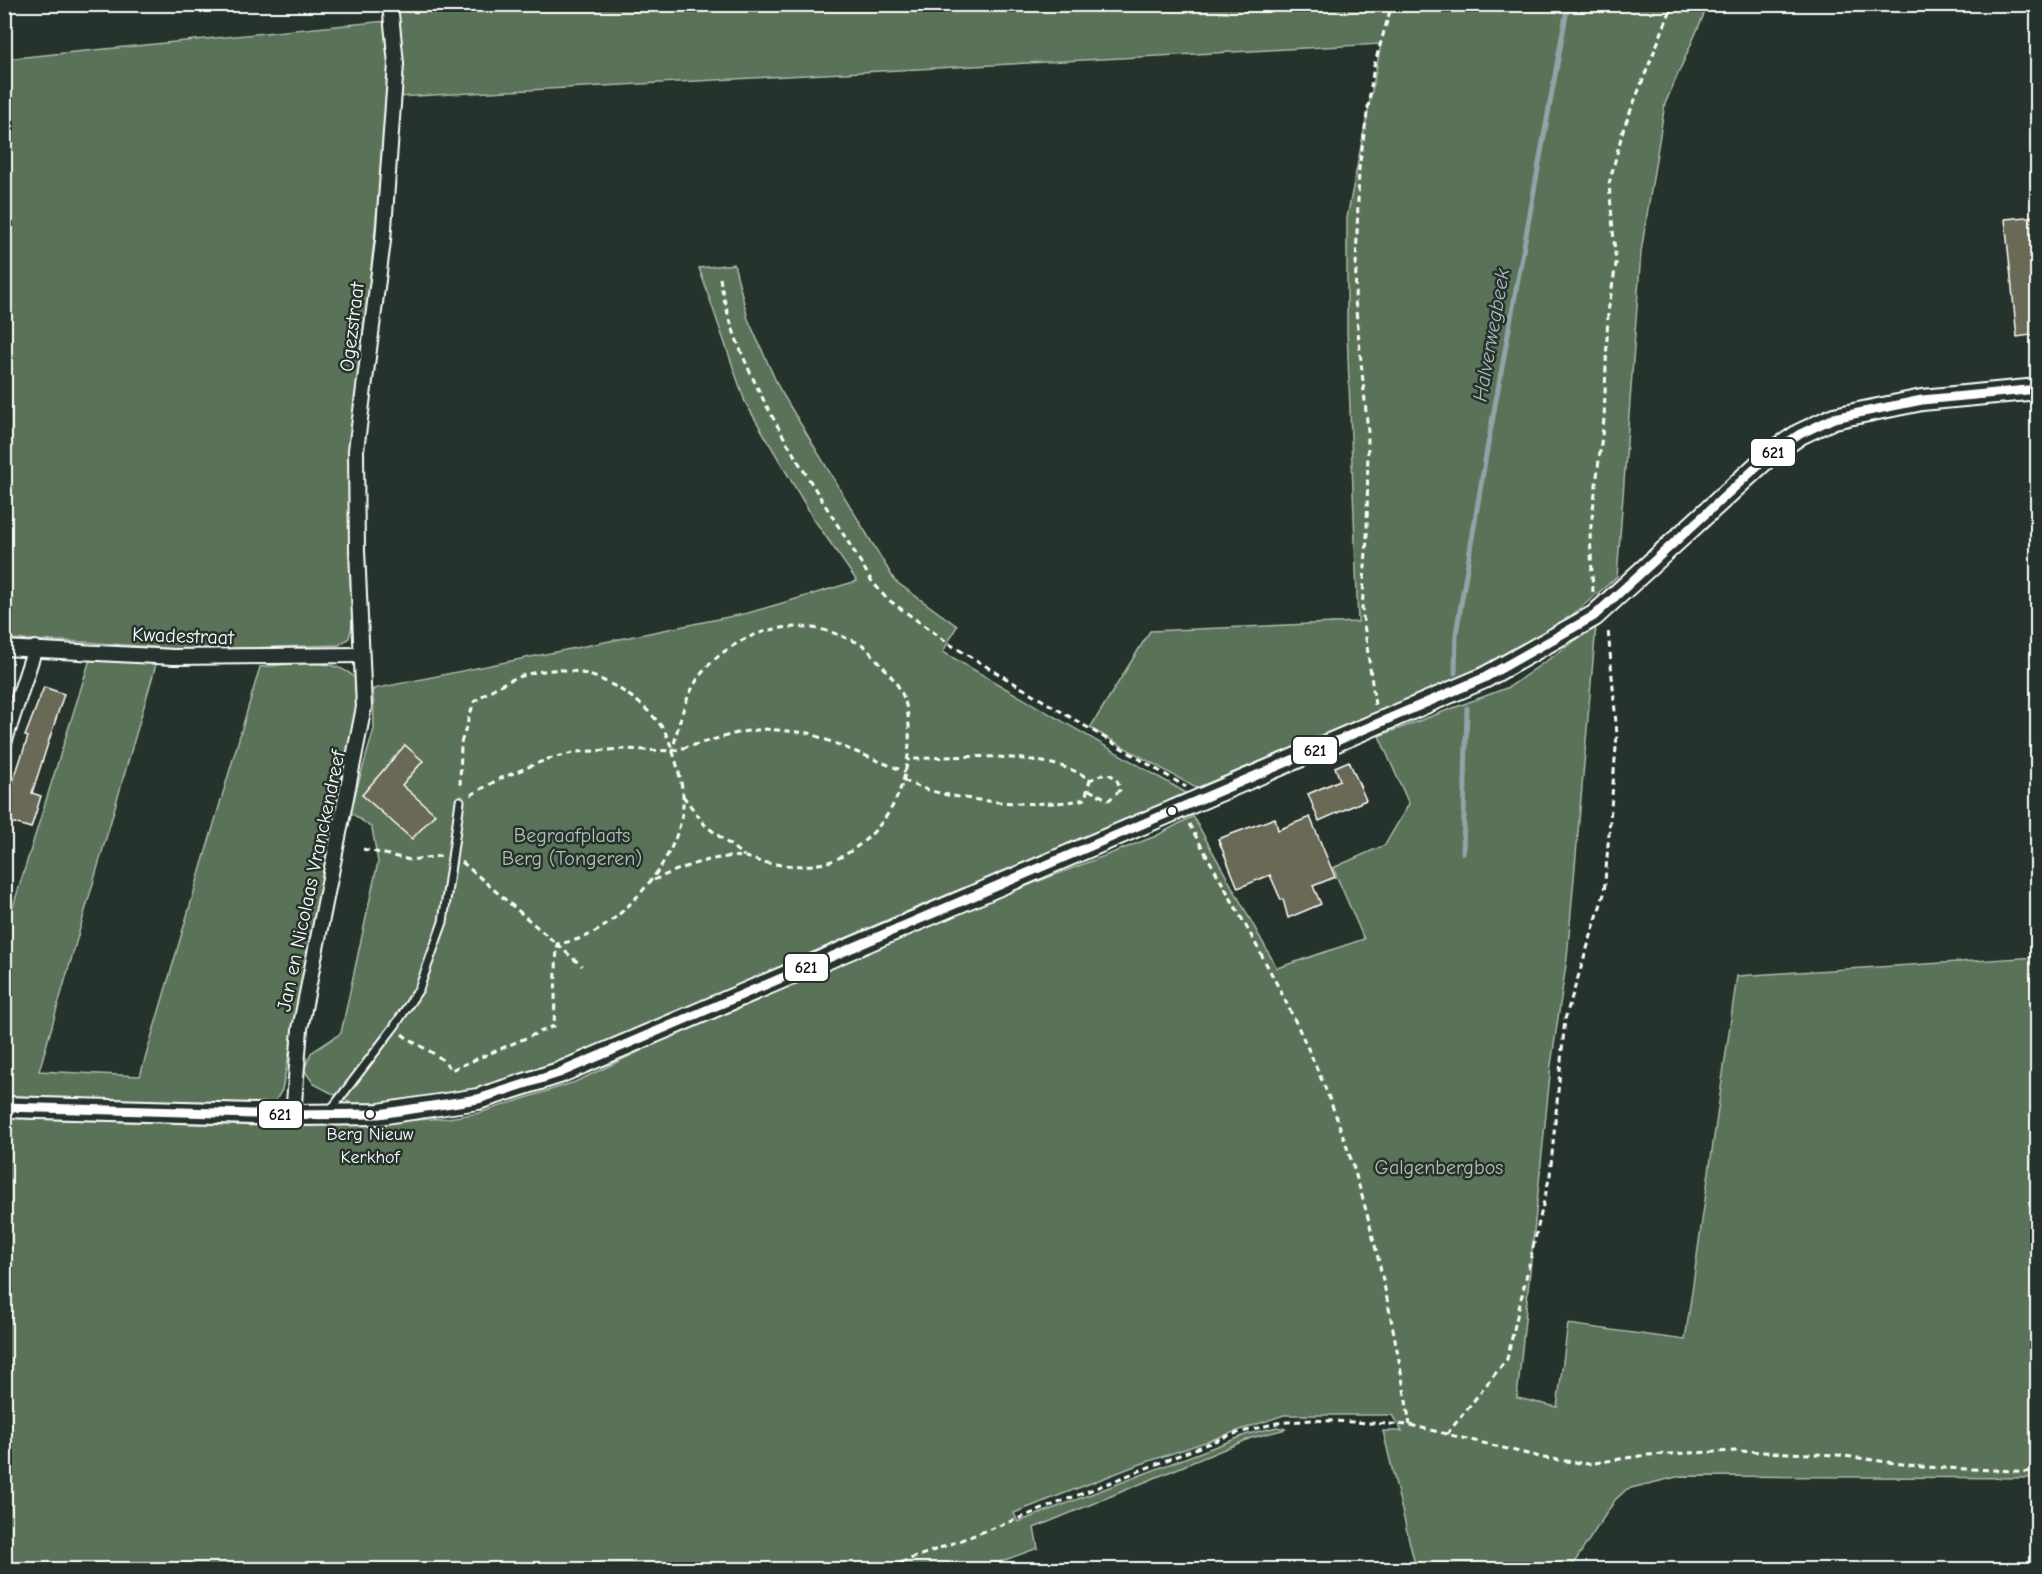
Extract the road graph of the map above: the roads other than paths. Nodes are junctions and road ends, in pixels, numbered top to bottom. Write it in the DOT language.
graph roads {
  1 [pos="390,4"];
  2 [pos="2037,389"];
  3 [pos="4,648"];
  4 [pos="35,648"];
  5 [pos="360,655"];
  6 [pos="4,743"];
  7 [pos="460,801"];
  8 [pos="4,1107"];
  9 [pos="292,1115"];
  10 [pos="327,1115"];
  1 -- 5 [label="street, Ogezstraat"];
  2 -- 10 [label="street"];
  3 -- 4 [label="street, Kwadestraat"];
  4 -- 5 [label="street, Kwadestraat"];
  4 -- 6 [label="street"];
  5 -- 9 [label="street, Jan en Nicolaas Vranckendreef"];
  7 -- 10 [label="lane"];
  8 -- 9 [label="street"];
  9 -- 10 [label="street"];
}
